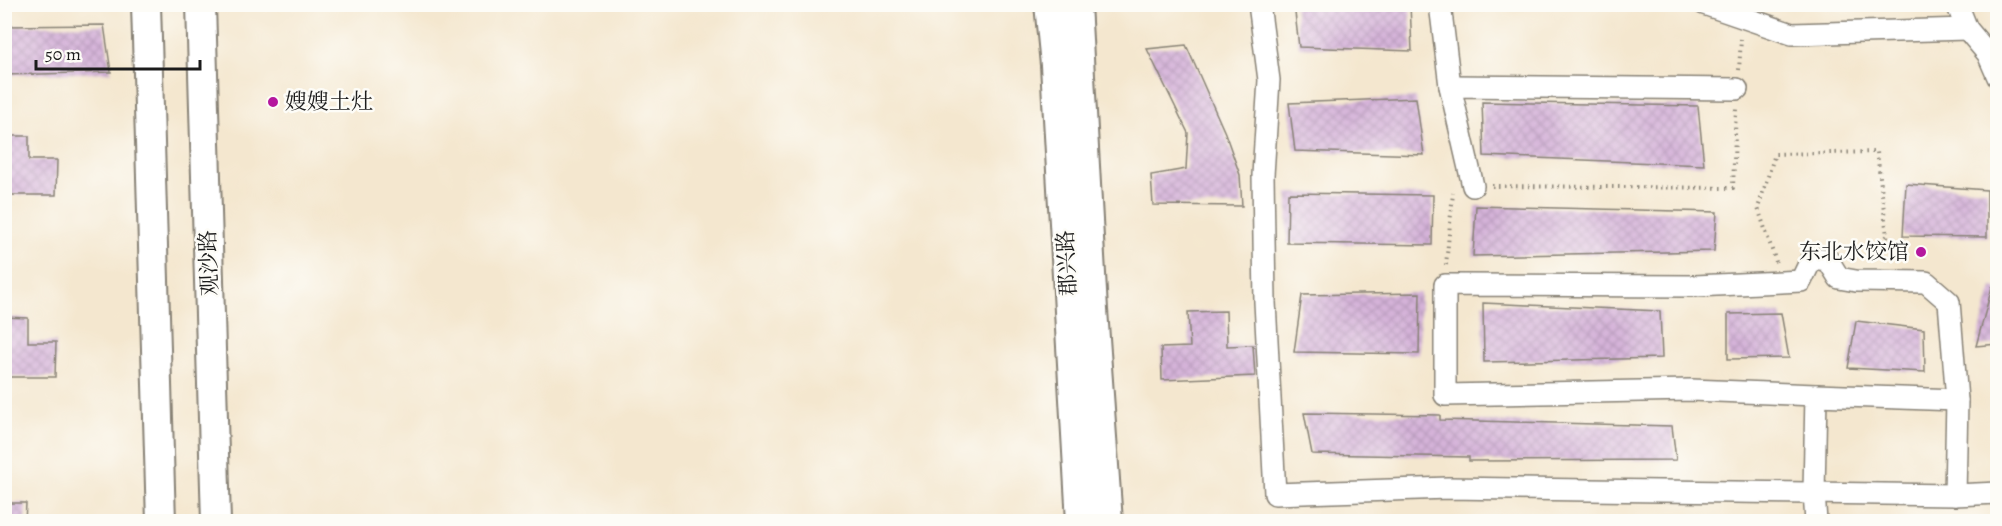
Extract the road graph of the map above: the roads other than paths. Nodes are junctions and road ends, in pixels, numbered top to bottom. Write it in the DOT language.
graph roads {
  1 [pos="146,4"];
  2 [pos="201,4"];
  3 [pos="1049,4"];
  4 [pos="1076,4"];
  5 [pos="1259,4"];
  6 [pos="1440,4"];
  7 [pos="1704,4"];
  8 [pos="1957,4"];
  9 [pos="1967,28"];
  10 [pos="1993,55"];
  11 [pos="1998,78"];
  12 [pos="1450,86"];
  13 [pos="1737,89"];
  14 [pos="1473,186"];
  15 [pos="1816,395"];
  16 [pos="1956,400"];
  17 [pos="1814,492"];
  18 [pos="1998,493"];
  19 [pos="1955,495"];
  20 [pos="161,522"];
  21 [pos="216,522"];
  22 [pos="1081,522"];
  23 [pos="1108,522"];
  24 [pos="1816,522"];
  1 -- 20 [label="main road"];
  2 -- 21 [label="main road, 观沙路"];
  3 -- 22 [label="main road, 郡兴路"];
  4 -- 23 [label="main road, 郡兴路"];
  5 -- 17 [label="street"];
  6 -- 12 [label="street"];
  7 -- 9 [label="street"];
  8 -- 9 [label="street"];
  9 -- 10 [label="street"];
  10 -- 11 [label="street"];
  12 -- 13 [label="street"];
  12 -- 14 [label="street"];
  15 -- 16 [label="street"];
  15 -- 16 [label="street"];
  15 -- 17 [label="street"];
  16 -- 19 [label="street"];
  17 -- 19 [label="street"];
  17 -- 24 [label="street"];
  18 -- 19 [label="street"];
}
